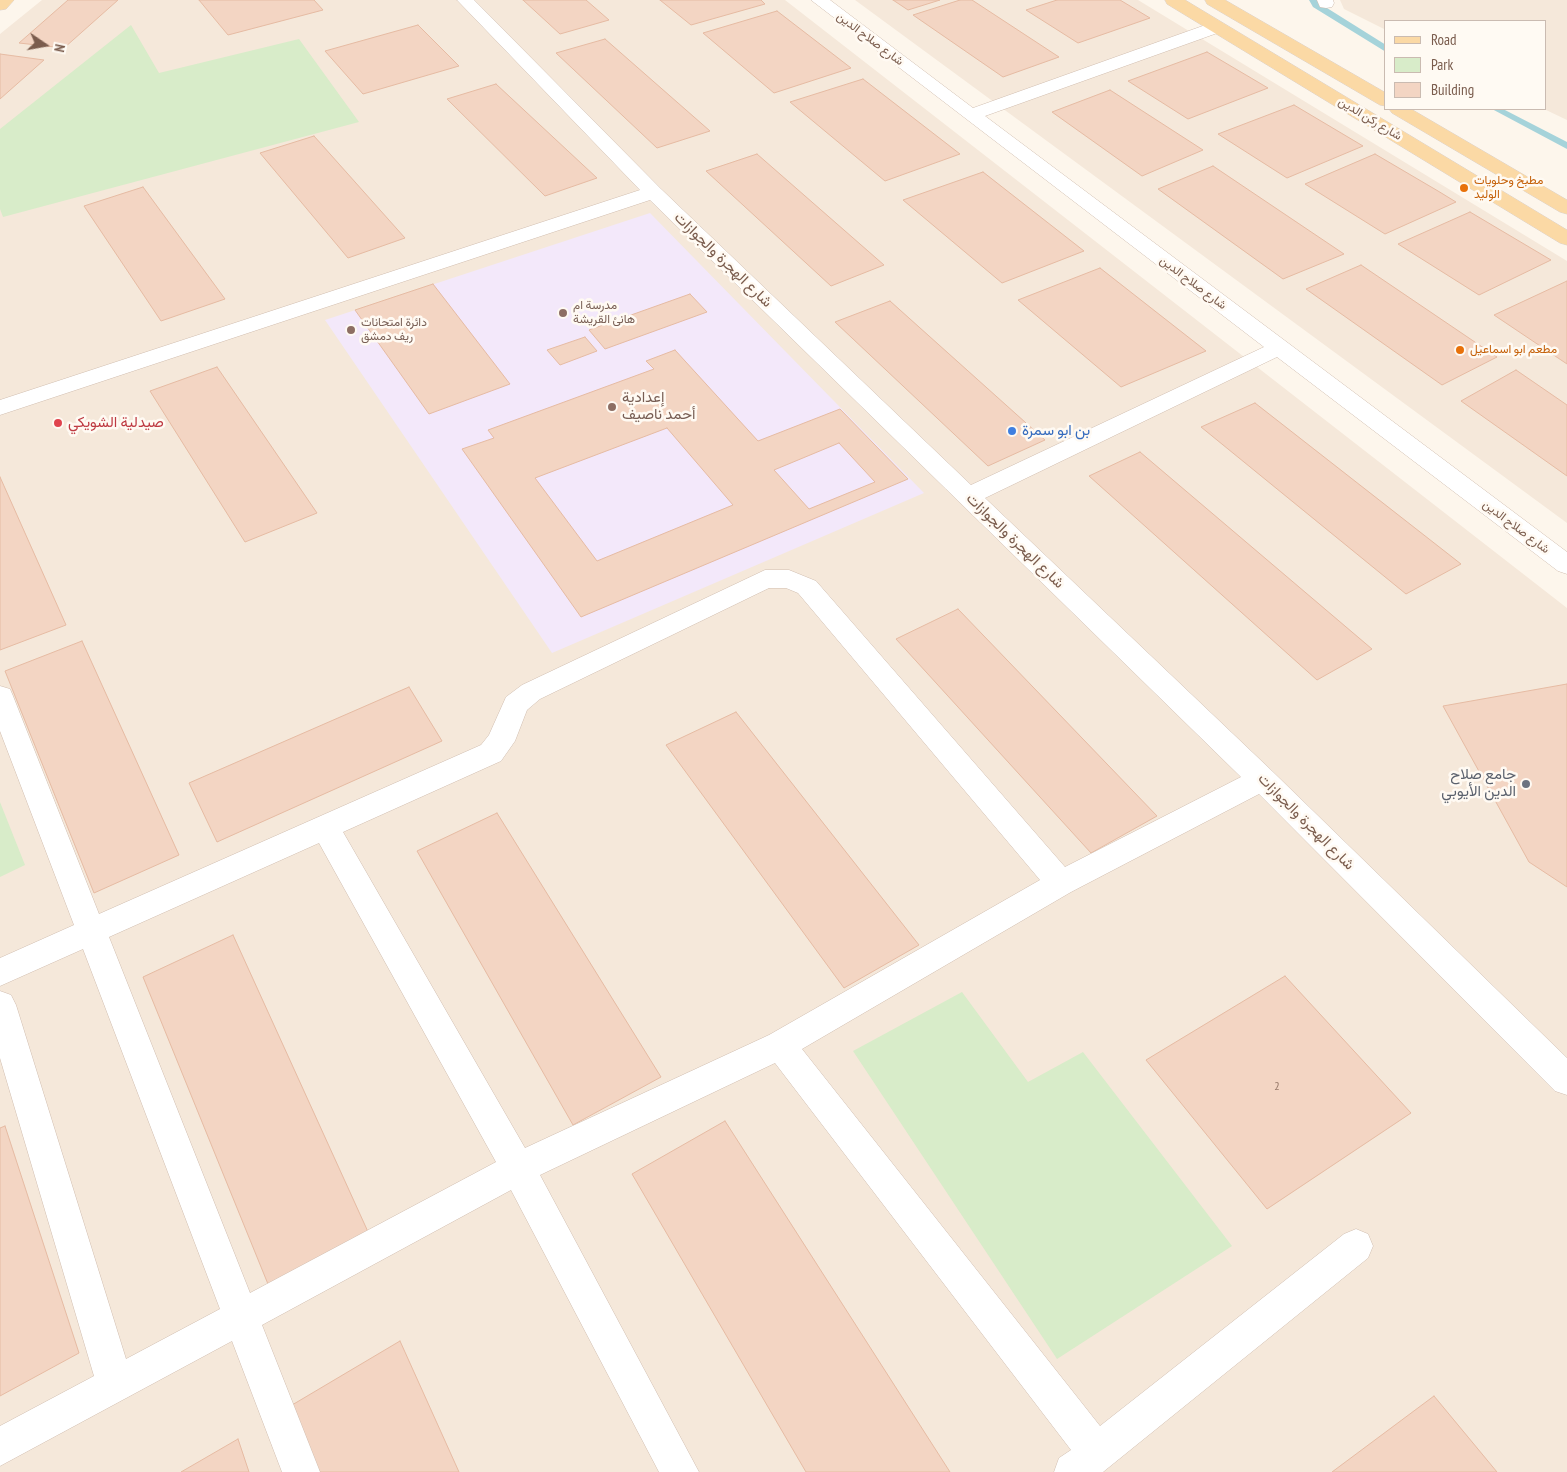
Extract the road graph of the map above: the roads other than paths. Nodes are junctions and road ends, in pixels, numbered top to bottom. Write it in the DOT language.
graph roads {
  1 [pos="6,0"];
  2 [pos="465,0"];
  3 [pos="819,0"];
  4 [pos="1173,0"];
  5 [pos="1213,0"];
  6 [pos="0,5"];
  7 [pos="1217,27"];
  8 [pos="1384,100"];
  9 [pos="1400,110"];
  10 [pos="970,115"];
  11 [pos="653,192"];
  12 [pos="1567,208"];
  13 [pos="1567,239"];
  14 [pos="1279,348"];
  15 [pos="0,408"];
  16 [pos="968,496"];
  17 [pos="1567,565"];
  18 [pos="0,696"];
  19 [pos="1262,778"];
  20 [pos="326,826"];
  21 [pos="1061,883"];
  22 [pos="91,932"];
  23 [pos="0,972"];
  24 [pos="0,1005"];
  25 [pos="780,1045"];
  26 [pos="1567,1080"];
  27 [pos="518,1168"];
  28 [pos="1356,1246"];
  29 [pos="241,1318"];
  30 [pos="115,1385"];
  31 [pos="0,1447"];
  32 [pos="1085,1462"];
  33 [pos="301,1472"];
  34 [pos="680,1472"];
  1 -- 6 [label="main road"];
  2 -- 11 [label="street, شارع الهجرة والجوازات"];
  3 -- 10 [label="street, شارع صلاح الدين"];
  4 -- 7 [label="main road, شارع ركن الدين"];
  5 -- 8 [label="main road, شارع ركن الدين"];
  7 -- 10 [label="street"];
  7 -- 13 [label="main road, شارع ركن الدين"];
  9 -- 12 [label="main road, شارع ركن الدين"];
  10 -- 14 [label="street, شارع صلاح الدين"];
  11 -- 15 [label="street"];
  11 -- 16 [label="street, شارع الهجرة والجوازات"];
  14 -- 16 [label="street"];
  14 -- 17 [label="street, شارع صلاح الدين"];
  16 -- 19 [label="street, شارع الهجرة والجوازات"];
  18 -- 22 [label="street"];
  19 -- 21 [label="street"];
  19 -- 26 [label="street, شارع الهجرة والجوازات"];
  20 -- 21 [label="street"];
  20 -- 22 [label="street"];
  20 -- 27 [label="street"];
  21 -- 25 [label="street"];
  22 -- 23 [label="street"];
  22 -- 29 [label="street"];
  24 -- 30 [label="street"];
  25 -- 27 [label="street"];
  25 -- 32 [label="street"];
  27 -- 29 [label="street"];
  27 -- 34 [label="street"];
  28 -- 32 [label="street"];
  29 -- 30 [label="street"];
  29 -- 33 [label="street"];
  30 -- 31 [label="street"];
}
